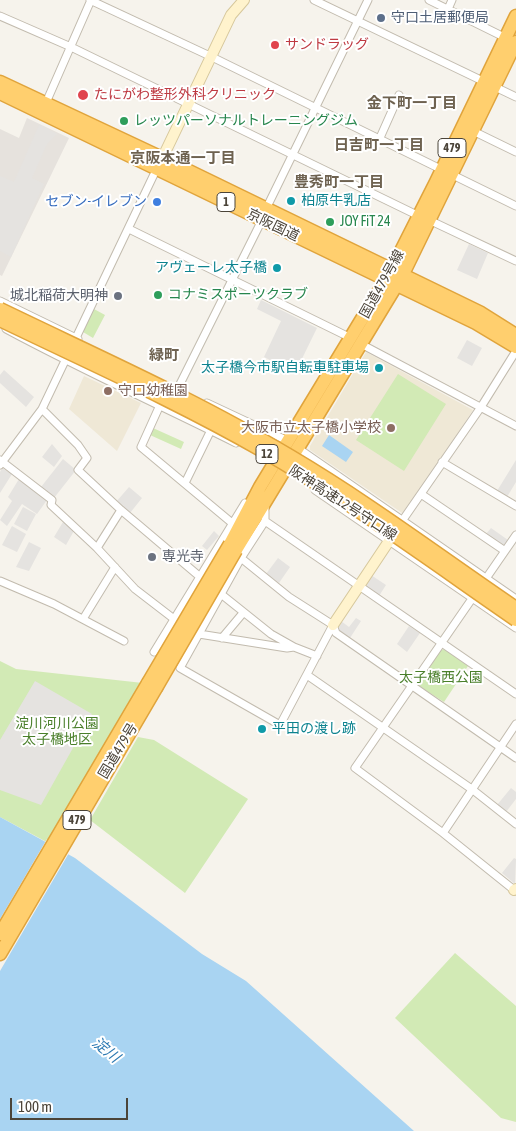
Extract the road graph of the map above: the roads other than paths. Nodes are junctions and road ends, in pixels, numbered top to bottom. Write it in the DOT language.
graph roads {
  1 [pos="90,0"];
  2 [pos="244,0"];
  3 [pos="314,0"];
  4 [pos="368,0"];
  5 [pos="428,0"];
  6 [pos="452,0"];
  7 [pos="448,9"];
  8 [pos="0,16"];
  9 [pos="516,16"];
  10 [pos="357,21"];
  11 [pos="513,42"];
  12 [pos="71,46"];
  13 [pos="212,57"];
  14 [pos="0,82"];
  15 [pos="489,85"];
  16 [pos="0,93"];
  17 [pos="399,95"];
  18 [pos="516,97"];
  19 [pos="188,104"];
  20 [pos="44,108"];
  21 [pos="315,109"];
  22 [pos="464,127"];
  23 [pos="379,140"];
  24 [pos="516,152"];
  25 [pos="293,154"];
  26 [pos="162,158"];
  27 [pos="447,172"];
  28 [pos="516,206"];
  29 [pos="264,214"];
  30 [pos="424,218"];
  31 [pos="129,229"];
  32 [pos="516,261"];
  33 [pos="232,278"];
  34 [pos="394,278"];
  35 [pos="0,301"];
  36 [pos="0,309"];
  37 [pos="0,320"];
  38 [pos="0,326"];
  39 [pos="516,335"];
  40 [pos="76,338"];
  41 [pos="356,341"];
  42 [pos="516,349"];
  43 [pos="63,360"];
  44 [pos="177,389"];
  45 [pos="160,405"];
  46 [pos="481,407"];
  47 [pos="42,408"];
  48 [pos="169,408"];
  49 [pos="516,426"];
  50 [pos="211,430"];
  51 [pos="288,441"];
  52 [pos="299,449"];
  53 [pos="1,462"];
  54 [pos="442,462"];
  55 [pos="274,463"];
  56 [pos="286,470"];
  57 [pos="185,483"];
  58 [pos="260,486"];
  59 [pos="421,494"];
  60 [pos="266,504"];
  61 [pos="516,506"];
  62 [pos="121,510"];
  63 [pos="264,521"];
  64 [pos="402,521"];
  65 [pos="232,523"];
  66 [pos="515,539"];
  67 [pos="389,541"];
  68 [pos="98,548"];
  69 [pos="236,550"];
  70 [pos="505,551"];
  71 [pos="115,567"];
  72 [pos="199,576"];
  73 [pos="486,578"];
  74 [pos="0,581"];
  75 [pos="359,586"];
  76 [pos="221,594"];
  77 [pos="472,599"];
  78 [pos="516,599"];
  79 [pos="516,608"];
  80 [pos="243,614"];
  81 [pos="83,619"];
  82 [pos="174,619"];
  83 [pos="516,620"];
  84 [pos="333,625"];
  85 [pos="516,628"];
  86 [pos="199,634"];
  87 [pos="222,638"];
  88 [pos="124,641"];
  89 [pos="441,643"];
  90 [pos="294,647"];
  91 [pos="154,652"];
  92 [pos="317,656"];
  93 [pos="307,676"];
  94 [pos="412,686"];
  95 [pos="516,694"];
  96 [pos="516,724"];
  97 [pos="383,728"];
  98 [pos="502,747"];
  99 [pos="516,758"];
  100 [pos="473,790"];
  101 [pos="516,824"];
  102 [pos="444,833"];
  103 [pos="515,890"];
  104 [pos="0,934"];
  105 [pos="0,954"];
  1 -- 12 [label="street"];
  1 -- 13 [label="street"];
  2 -- 13 [label="main road"];
  3 -- 10 [label="street"];
  4 -- 10 [label="street"];
  5 -- 7 [label="street"];
  6 -- 7 [label="street"];
  7 -- 11 [label="street"];
  8 -- 12 [label="street"];
  9 -- 11 [label="highway, 国道479号線 / 479"];
  10 -- 15 [label="street"];
  10 -- 21 [label="street"];
  11 -- 15 [label="highway, 国道479号線 / 479"];
  12 -- 19 [label="street"];
  12 -- 20 [label="street"];
  13 -- 19 [label="main road"];
  13 -- 21 [label="street"];
  14 -- 20 [label="highway, 京阪国道 / 1"];
  15 -- 18 [label="street"];
  15 -- 22 [label="highway, 国道479号線 / 479"];
  16 -- 20 [label="highway, 京阪国道 / 1"];
  17 -- 23 [label="street"];
  19 -- 25 [label="street"];
  19 -- 26 [label="main road"];
  20 -- 26 [label="highway, 京阪国道 / 1"];
  21 -- 23 [label="street"];
  21 -- 25 [label="street"];
  22 -- 24 [label="street"];
  22 -- 27 [label="highway, 国道479号線 / 479"];
  23 -- 27 [label="street"];
  25 -- 29 [label="street"];
  25 -- 30 [label="street"];
  26 -- 29 [label="highway, 京阪国道 / 1"];
  26 -- 31 [label="street"];
  27 -- 28 [label="street"];
  27 -- 30 [label="highway, 国道479号線 / 479"];
  29 -- 33 [label="street"];
  29 -- 34 [label="highway, 京阪国道 / 1"];
  30 -- 32 [label="street"];
  30 -- 34 [label="highway, 国道479号線 / 479"];
  31 -- 33 [label="street"];
  31 -- 40 [label="street"];
  33 -- 41 [label="street"];
  33 -- 44 [label="street"];
  34 -- 39 [label="highway, 京阪国道 / 1"];
  34 -- 41 [label="highway, 国道479号線 / 479"];
  34 -- 42 [label="highway, 京阪国道 / 1"];
  35 -- 40 [label="street"];
  36 -- 79 [label="highway, 阪神高速12号守口線, bridge"];
  37 -- 83 [label="highway, 阪神高速12号守口線 / 12, bridge"];
  38 -- 43 [label="street"];
  40 -- 43 [label="street"];
  40 -- 44 [label="street"];
  41 -- 46 [label="street"];
  41 -- 51 [label="highway, 国道479号線 / 479"];
  41 -- 52 [label="highway, 国道479号線 / 479"];
  42 -- 46 [label="street"];
  43 -- 45 [label="street"];
  43 -- 47 [label="street"];
  44 -- 48 [label="street"];
  44 -- 51 [label="street"];
  45 -- 48 [label="street"];
  45 -- 57 [label="street"];
  46 -- 49 [label="street"];
  46 -- 54 [label="street"];
  47 -- 53 [label="street"];
  47 -- 62 [label="street"];
  48 -- 50 [label="street"];
  50 -- 55 [label="street"];
  50 -- 57 [label="street"];
  51 -- 55 [label="highway, 国道479号線 / 479"];
  52 -- 56 [label="highway, 国道479号線 / 479"];
  52 -- 64 [label="street"];
  53 -- 68 [label="street"];
  54 -- 59 [label="street"];
  54 -- 61 [label="street"];
  55 -- 58 [label="highway, 国道479号線 / 479"];
  56 -- 60 [label="highway, 国道479号線 / 479"];
  56 -- 67 [label="street"];
  57 -- 65 [label="street"];
  58 -- 65 [label="street"];
  58 -- 69 [label="highway, 国道479号線 / 479"];
  59 -- 64 [label="street"];
  59 -- 70 [label="street"];
  60 -- 63 [label="street"];
  60 -- 69 [label="highway, 国道479号線 / 479"];
  62 -- 68 [label="street"];
  62 -- 72 [label="street"];
  63 -- 69 [label="street"];
  63 -- 75 [label="street"];
  64 -- 67 [label="street"];
  64 -- 73 [label="street"];
  65 -- 72 [label="street"];
  66 -- 70 [label="street"];
  67 -- 75 [label="main road"];
  67 -- 77 [label="street"];
  68 -- 71 [label="street"];
  69 -- 76 [label="street"];
  69 -- 84 [label="street"];
  69 -- 104 [label="highway, 国道479号 / 479, bridge"];
  69 -- 105 [label="highway, 国道479号 / 479, bridge"];
  70 -- 73 [label="street"];
  71 -- 81 [label="street"];
  71 -- 82 [label="street"];
  72 -- 82 [label="street"];
  73 -- 77 [label="street"];
  73 -- 78 [label="street"];
  74 -- 81 [label="street"];
  75 -- 84 [label="main road"];
  75 -- 89 [label="street"];
  76 -- 80 [label="street"];
  76 -- 86 [label="street"];
  77 -- 85 [label="street"];
  77 -- 89 [label="street"];
  80 -- 87 [label="street"];
  80 -- 90 [label="street"];
  81 -- 88 [label="street"];
  82 -- 91 [label="street"];
  84 -- 92 [label="street"];
  84 -- 94 [label="street"];
  86 -- 87 [label="street"];
  86 -- 93 [label="street"];
  87 -- 90 [label="street"];
  89 -- 94 [label="street"];
  89 -- 95 [label="street"];
  90 -- 92 [label="street"];
  92 -- 93 [label="street"];
  93 -- 97 [label="street"];
  94 -- 97 [label="street"];
  94 -- 98 [label="street"];
  96 -- 98 [label="street"];
  97 -- 100 [label="street"];
  97 -- 102 [label="street"];
  98 -- 99 [label="street"];
  98 -- 100 [label="street"];
  100 -- 101 [label="street"];
  100 -- 102 [label="street"];
  102 -- 103 [label="street"];
}
